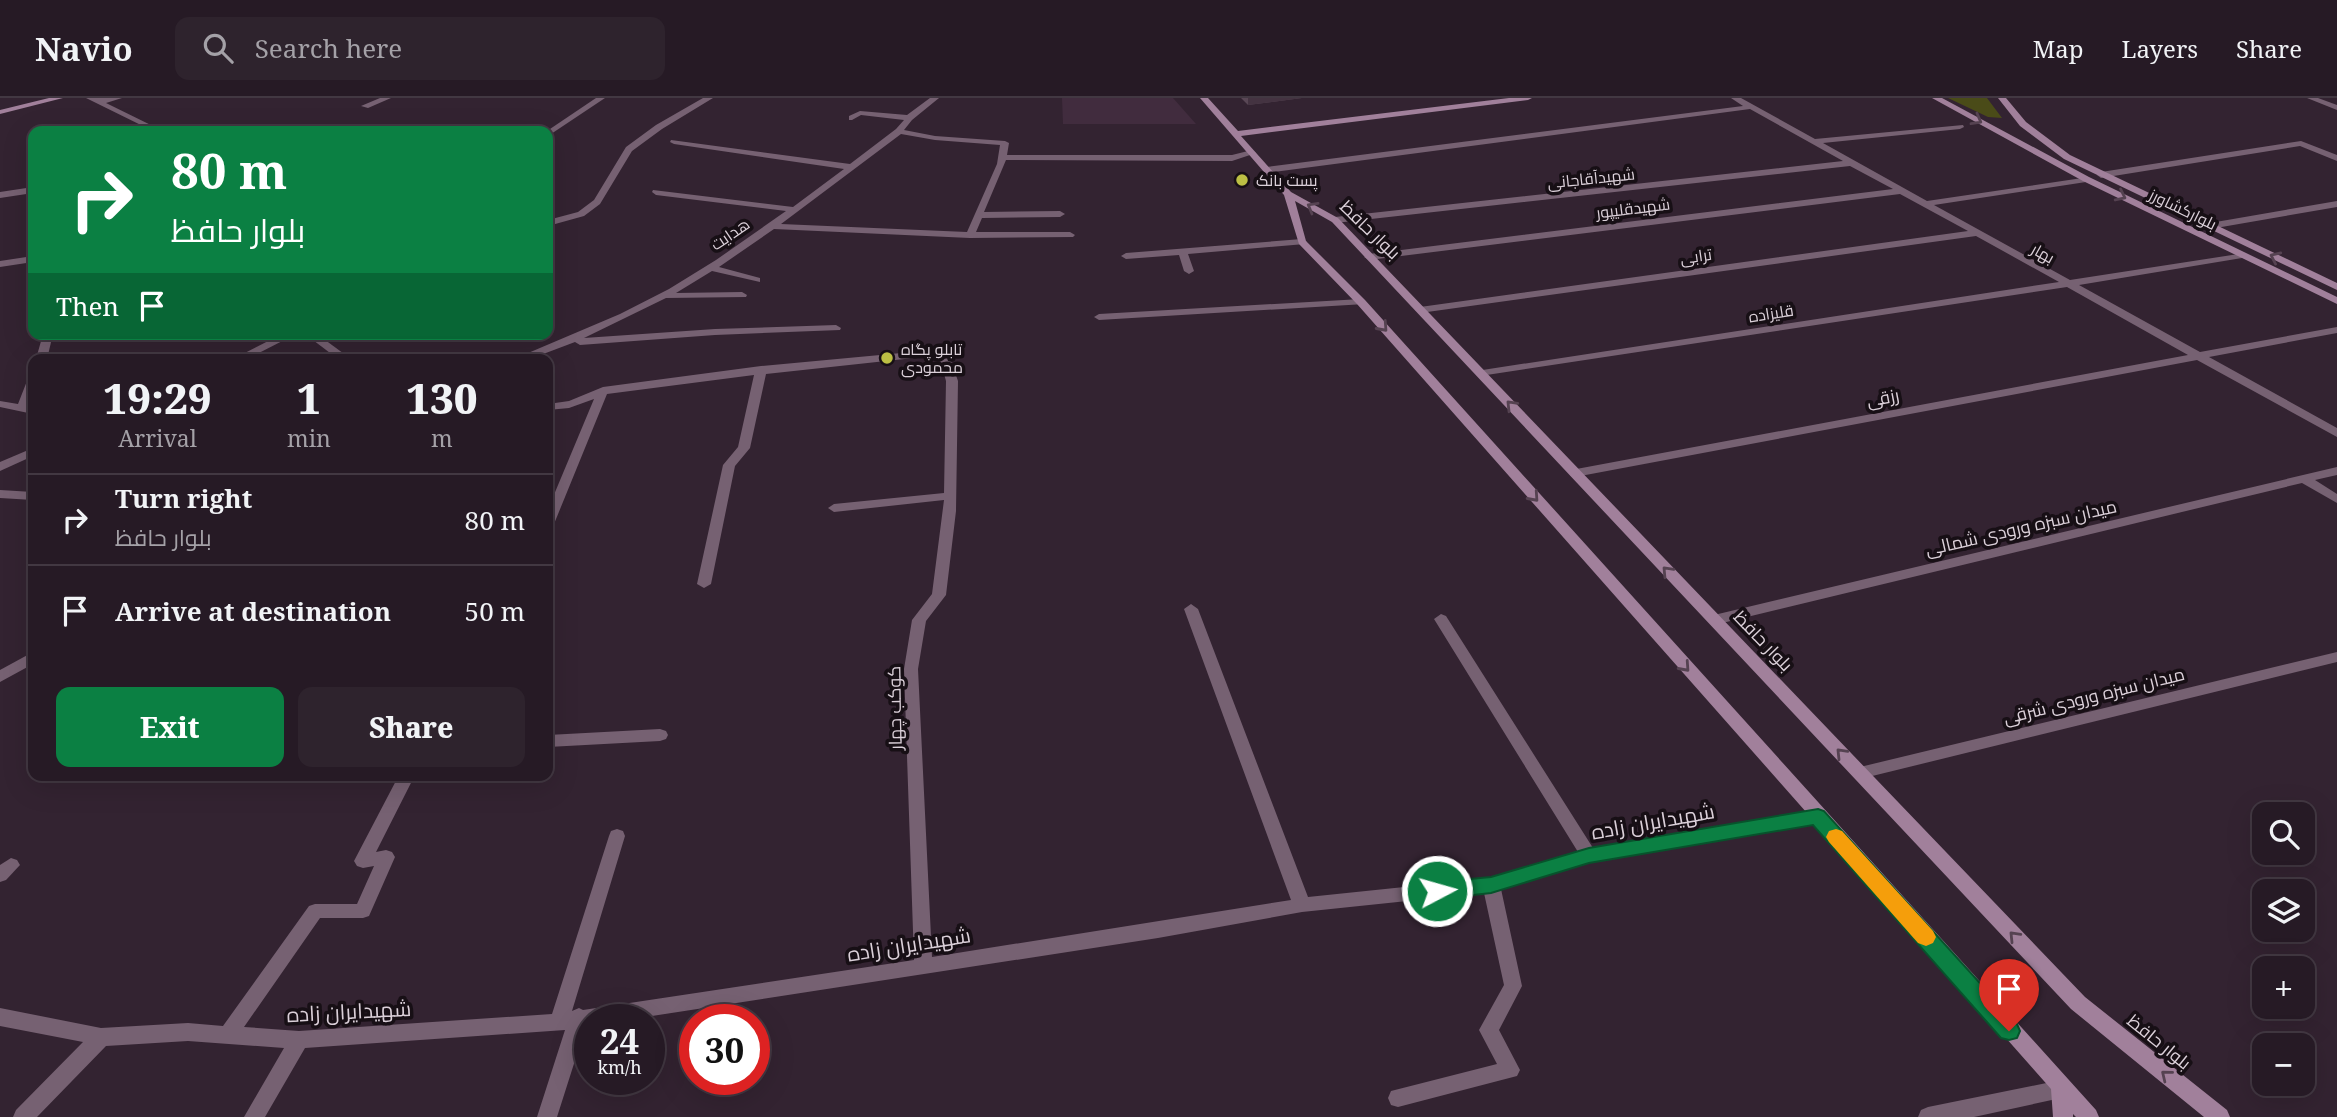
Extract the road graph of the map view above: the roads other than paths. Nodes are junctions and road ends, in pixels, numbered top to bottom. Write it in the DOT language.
graph roads {
  1 [pos="58,98"];
  2 [pos="118,98"];
  3 [pos="387,98"];
  4 [pos="601,98"];
  5 [pos="709,98"];
  6 [pos="935,98"];
  7 [pos="1204,98"];
  8 [pos="1528,98"];
  9 [pos="1735,98"];
  10 [pos="1936,98"];
  11 [pos="2001,98"];
  12 [pos="2311,98"];
  13 [pos="94,100"];
  14 [pos="365,106"];
  15 [pos="1751,107"];
  16 [pos="2337,108"];
  17 [pos="0,112"];
  18 [pos="852,118"];
  19 [pos="909,118"];
  20 [pos="149,126"];
  21 [pos="1960,127"];
  22 [pos="553,131"];
  23 [pos="899,131"];
  24 [pos="1236,134"];
  25 [pos="674,142"];
  26 [pos="1813,142"];
  27 [pos="1252,153"];
  28 [pos="1002,157"];
  29 [pos="2337,158"];
  30 [pos="1850,163"];
  31 [pos="851,167"];
  32 [pos="1267,170"];
  33 [pos="2101,175"];
  34 [pos="2086,178"];
  35 [pos="28,191"];
  36 [pos="1900,191"];
  37 [pos="656,192"];
  38 [pos="1288,194"];
  39 [pos="0,195"];
  40 [pos="1924,204"];
  41 [pos="2337,204"];
  42 [pos="796,210"];
  43 [pos="1060,214"];
  44 [pos="978,215"];
  45 [pos="1335,220"];
  46 [pos="553,222"];
  47 [pos="773,226"];
  48 [pos="2210,226"];
  49 [pos="1976,233"];
  50 [pos="971,234"];
  51 [pos="1070,235"];
  52 [pos="1302,242"];
  53 [pos="1183,252"];
  54 [pos="2242,255"];
  55 [pos="1126,256"];
  56 [pos="1369,257"];
  57 [pos="28,260"];
  58 [pos="0,264"];
  59 [pos="712,268"];
  60 [pos="1189,271"];
  61 [pos="756,280"];
  62 [pos="2067,284"];
  63 [pos="2337,286"];
  64 [pos="742,295"];
  65 [pos="667,296"];
  66 [pos="2337,301"];
  67 [pos="1361,302"];
  68 [pos="1420,310"];
  69 [pos="1099,317"];
  70 [pos="836,328"];
  71 [pos="2337,330"];
  72 [pos="278,340"];
  73 [pos="319,340"];
  74 [pos="572,342"];
  75 [pos="249,354"];
  76 [pos="339,354"];
  77 [pos="535,354"];
  78 [pos="2197,357"];
  79 [pos="761,369"];
  80 [pos="1480,373"];
  81 [pos="603,390"];
  82 [pos="0,404"];
  83 [pos="553,408"];
  84 [pos="28,410"];
  85 [pos="2337,433"];
  86 [pos="28,454"];
  87 [pos="0,467"];
  88 [pos="2337,471"];
  89 [pos="1575,473"];
  90 [pos="2304,479"];
  91 [pos="0,494"];
  92 [pos="28,496"];
  93 [pos="949,496"];
  94 [pos="2337,499"];
  95 [pos="834,508"];
  96 [pos="553,512"];
  97 [pos="704,584"];
  98 [pos="1191,609"];
  99 [pos="1441,619"];
  100 [pos="1714,620"];
  101 [pos="2337,657"];
  102 [pos="28,660"];
  103 [pos="0,664"];
  104 [pos="17,667"];
  105 [pos="0,677"];
  106 [pos="660,735"];
  107 [pos="553,741"];
  108 [pos="1860,773"];
  109 [pos="404,781"];
  110 [pos="1818,817"];
  111 [pos="617,836"];
  112 [pos="1589,856"];
  113 [pos="1491,885"];
  114 [pos="1301,905"];
  115 [pos="923,965"];
  116 [pos="665,1004"];
  117 [pos="0,1017"];
  118 [pos="574,1018"];
  119 [pos="559,1022"];
  120 [pos="574,1033"];
  121 [pos="228,1035"];
  122 [pos="101,1037"];
  123 [pos="299,1040"];
  124 [pos="2061,1089"];
  125 [pos="1398,1097"];
  126 [pos="23,1117"];
  127 [pos="254,1117"];
  128 [pos="547,1117"];
  129 [pos="1928,1117"];
  130 [pos="2063,1117"];
  131 [pos="2089,1117"];
  132 [pos="2220,1117"];
  1 -- 17 [label="main road"];
  2 -- 13 [label="street"];
  3 -- 14 [label="street"];
  4 -- 22 [label="street"];
  5 -- 46 [label="street"];
  6 -- 19 [label="street, هدایت"];
  7 -- 24 [label="main road"];
  8 -- 24 [label="main road"];
  9 -- 15 [label="street, بهار"];
  10 -- 34 [label="main road, بلوارکشاورز, one-way"];
  11 -- 33 [label="main road, بلوارکشاورز"];
  12 -- 16 [label="street"];
  13 -- 20 [label="street"];
  15 -- 26 [label="street, بهار"];
  15 -- 32 [label="street"];
  18 -- 19 [label="street"];
  19 -- 23 [label="street, هدایت"];
  21 -- 26 [label="street"];
  23 -- 28 [label="street"];
  23 -- 31 [label="street, هدایت"];
  24 -- 27 [label="main road"];
  25 -- 31 [label="street"];
  26 -- 30 [label="street, بهار"];
  27 -- 28 [label="street"];
  27 -- 32 [label="main road"];
  28 -- 44 [label="street"];
  29 -- 33 [label="street"];
  30 -- 36 [label="street, بهار"];
  30 -- 45 [label="street, شهیدآقاجانی"];
  31 -- 42 [label="street, هدایت"];
  32 -- 38 [label="main road"];
  33 -- 48 [label="main road, بلوارکشاورز"];
  34 -- 40 [label="street"];
  34 -- 54 [label="main road, بلوارکشاورز, one-way"];
  35 -- 39 [label="street"];
  36 -- 40 [label="street, بهار"];
  36 -- 56 [label="street, شهیدقلیپور"];
  37 -- 42 [label="street"];
  45 -- 38 [label="main road, بلوار حافظ, one-way"];
  38 -- 52 [label="main road"];
  40 -- 49 [label="street, بهار"];
  41 -- 48 [label="street"];
  42 -- 47 [label="street, هدایت"];
  43 -- 44 [label="street"];
  44 -- 50 [label="street"];
  45 -- 56 [label="main road, بلوار حافظ"];
  47 -- 50 [label="street"];
  47 -- 59 [label="street, هدایت"];
  63 -- 48 [label="main road, بلوارکشاورز, one-way"];
  49 -- 62 [label="street, بهار"];
  49 -- 68 [label="street, ترابی"];
  50 -- 51 [label="street"];
  52 -- 53 [label="street"];
  52 -- 67 [label="main road"];
  53 -- 55 [label="street"];
  53 -- 60 [label="street"];
  54 -- 62 [label="street, قلیزاده"];
  54 -- 66 [label="main road, بلوارکشاورز"];
  56 -- 68 [label="main road, بلوار حافظ"];
  57 -- 58 [label="street"];
  59 -- 61 [label="street"];
  59 -- 65 [label="street, هدایت"];
  62 -- 78 [label="street, بهار"];
  62 -- 80 [label="street, قلیزاده"];
  64 -- 65 [label="street"];
  65 -- 74 [label="street, هدایت"];
  67 -- 69 [label="street"];
  67 -- 110 [label="main road, one-way"];
  68 -- 80 [label="main road, بلوار حافظ"];
  70 -- 74 [label="street"];
  71 -- 78 [label="street, رزقی"];
  72 -- 75 [label="street"];
  73 -- 76 [label="street"];
  74 -- 77 [label="street, هدایت"];
  78 -- 85 [label="street, بهار"];
  78 -- 89 [label="street, رزقی"];
  79 -- 81 [label="street"];
  79 -- 93 [label="street, کوکب چهار"];
  79 -- 97 [label="street"];
  89 -- 80 [label="main road, بلوار حافظ, one-way"];
  81 -- 83 [label="street"];
  81 -- 96 [label="street"];
  82 -- 84 [label="street"];
  86 -- 87 [label="street"];
  88 -- 90 [label="street, میدان سبزه ورودی شمالی"];
  100 -- 89 [label="main road, بلوار حافظ, one-way"];
  90 -- 94 [label="street"];
  90 -- 100 [label="street, میدان سبزه ورودی شمالی"];
  91 -- 92 [label="street"];
  93 -- 95 [label="street"];
  93 -- 115 [label="street, کوکب چهار"];
  98 -- 114 [label="street"];
  99 -- 112 [label="street"];
  108 -- 100 [label="main road, بلوار حافظ, one-way"];
  101 -- 108 [label="street, میدان سبزه ورودی شرقی"];
  102 -- 104 [label="street"];
  103 -- 104 [label="street"];
  104 -- 105 [label="street"];
  106 -- 107 [label="street"];
  132 -- 108 [label="main road, بلوار حافظ, one-way"];
  109 -- 121 [label="street"];
  110 -- 112 [label="street, شهیدایران زاده"];
  110 -- 124 [label="main road"];
  111 -- 119 [label="street"];
  112 -- 113 [label="street, شهیدایران زاده"];
  113 -- 114 [label="street, شهیدایران زاده"];
  113 -- 125 [label="street"];
  114 -- 115 [label="street, شهیدایران زاده"];
  115 -- 116 [label="street, شهیدایران زاده"];
  117 -- 122 [label="street, شهیدایران زاده"];
  118 -- 119 [label="street, شهیدایران زاده"];
  119 -- 123 [label="street, شهیدایران زاده"];
  120 -- 128 [label="street"];
  121 -- 122 [label="street, شهیدایران زاده"];
  121 -- 123 [label="street, شهیدایران زاده"];
  122 -- 126 [label="street"];
  123 -- 127 [label="street"];
  124 -- 129 [label="street"];
  124 -- 130 [label="main road"];
  124 -- 131 [label="main road"];
}
